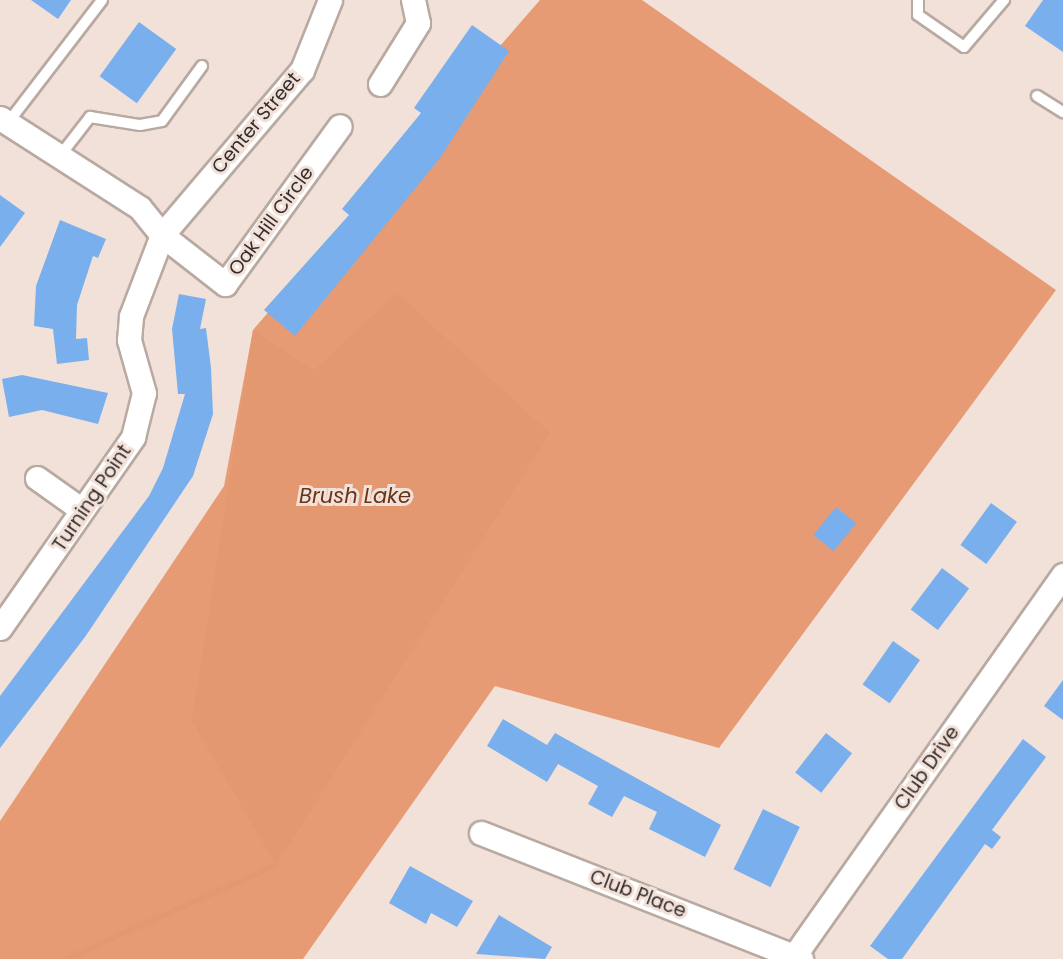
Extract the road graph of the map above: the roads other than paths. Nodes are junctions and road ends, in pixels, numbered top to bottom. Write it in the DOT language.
graph roads {
  1 [pos="102,0"];
  2 [pos="330,0"];
  3 [pos="413,0"];
  4 [pos="918,0"];
  5 [pos="1003,0"];
  6 [pos="202,66"];
  7 [pos="380,83"];
  8 [pos="1037,96"];
  9 [pos="1063,112"];
  10 [pos="2,121"];
  11 [pos="340,126"];
  12 [pos="59,158"];
  13 [pos="162,235"];
  14 [pos="37,478"];
  15 [pos="82,510"];
  16 [pos="1063,575"];
  17 [pos="0,628"];
  18 [pos="481,833"];
  19 [pos="796,958"];
  1 -- 10 [label="lane"];
  2 -- 13 [label="street, Center Street"];
  3 -- 7 [label="street"];
  4 -- 5 [label="lane"];
  6 -- 12 [label="lane"];
  8 -- 9 [label="lane"];
  10 -- 12 [label="street"];
  11 -- 13 [label="street, Oak Hill Circle"];
  12 -- 13 [label="street"];
  13 -- 15 [label="street, Turning Point"];
  14 -- 15 [label="street"];
  15 -- 17 [label="street, Turning Point"];
  16 -- 19 [label="street, Club Drive"];
  18 -- 19 [label="street, Club Place"];
}
